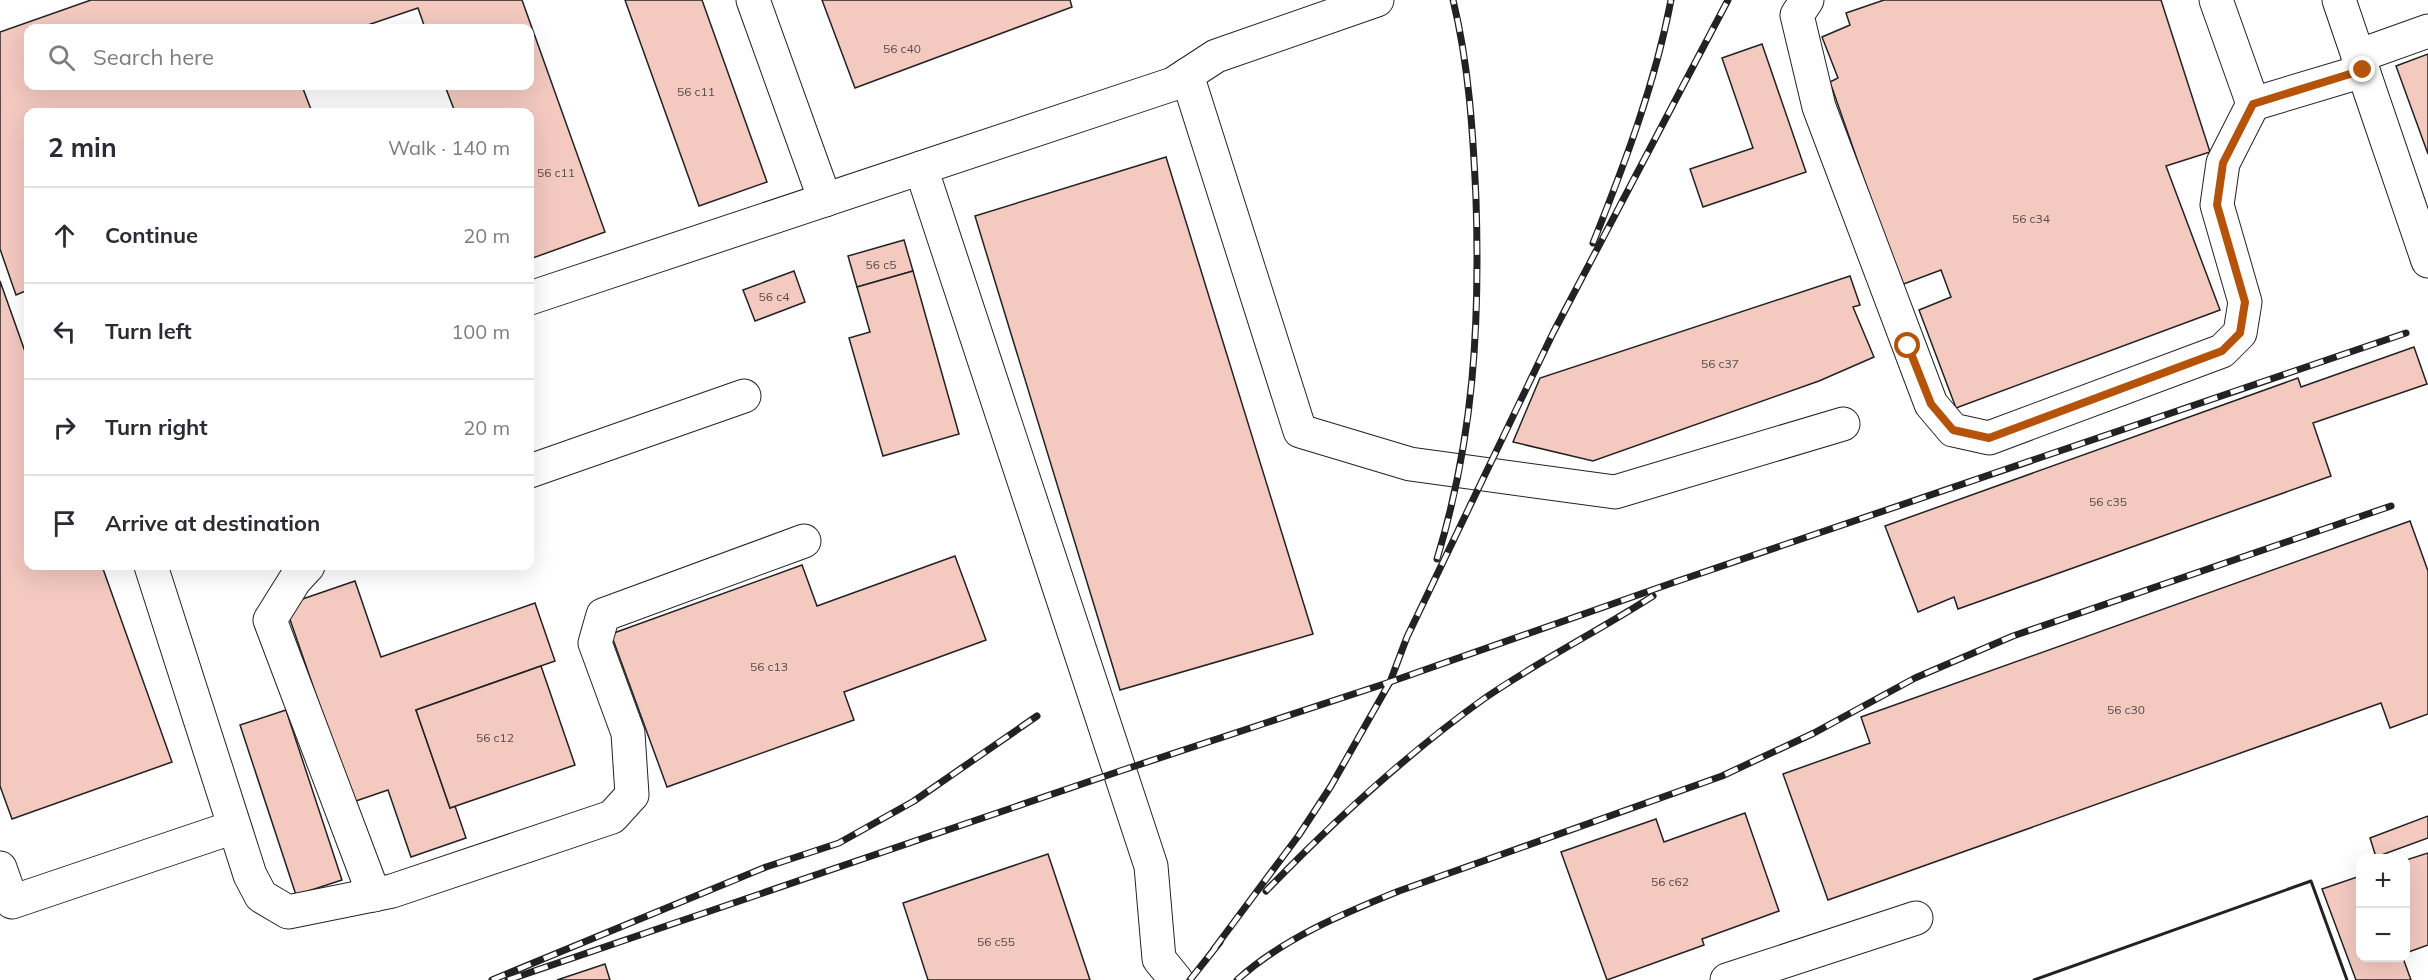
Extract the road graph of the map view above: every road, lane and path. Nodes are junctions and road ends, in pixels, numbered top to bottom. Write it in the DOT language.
graph roads {
  1 [pos="753,0"];
  2 [pos="1377,0"];
  3 [pos="1807,0"];
  4 [pos="2217,0"];
  5 [pos="2339,0"];
  6 [pos="2428,32"];
  7 [pos="2360,63"];
  8 [pos="1187,75"];
  9 [pos="2253,104"];
  10 [pos="921,168"];
  11 [pos="825,200"];
  12 [pos="2428,261"];
  13 [pos="534,297"];
  14 [pos="744,396"];
  15 [pos="1843,424"];
  16 [pos="534,470"];
  17 [pos="804,541"];
  18 [pos="152,570"];
  19 [pos="304,570"];
  20 [pos="234,827"];
  21 [pos="0,868"];
  22 [pos="374,895"];
  23 [pos="1916,918"];
  24 [pos="1176,980"];
  25 [pos="1728,980"];
  1 -- 11 [label="lane"];
  2 -- 8 [label="lane"];
  3 -- 9 [label="lane"];
  4 -- 9 [label="lane"];
  5 -- 7 [label="lane"];
  6 -- 7 [label="lane"];
  7 -- 9 [label="lane"];
  7 -- 12 [label="lane"];
  8 -- 10 [label="lane"];
  8 -- 15 [label="lane"];
  10 -- 11 [label="lane"];
  10 -- 24 [label="lane"];
  11 -- 13 [label="lane"];
  14 -- 16 [label="lane"];
  17 -- 22 [label="lane"];
  18 -- 20 [label="lane"];
  19 -- 22 [label="lane"];
  20 -- 21 [label="lane"];
  20 -- 22 [label="lane"];
  23 -- 25 [label="lane"];
}
